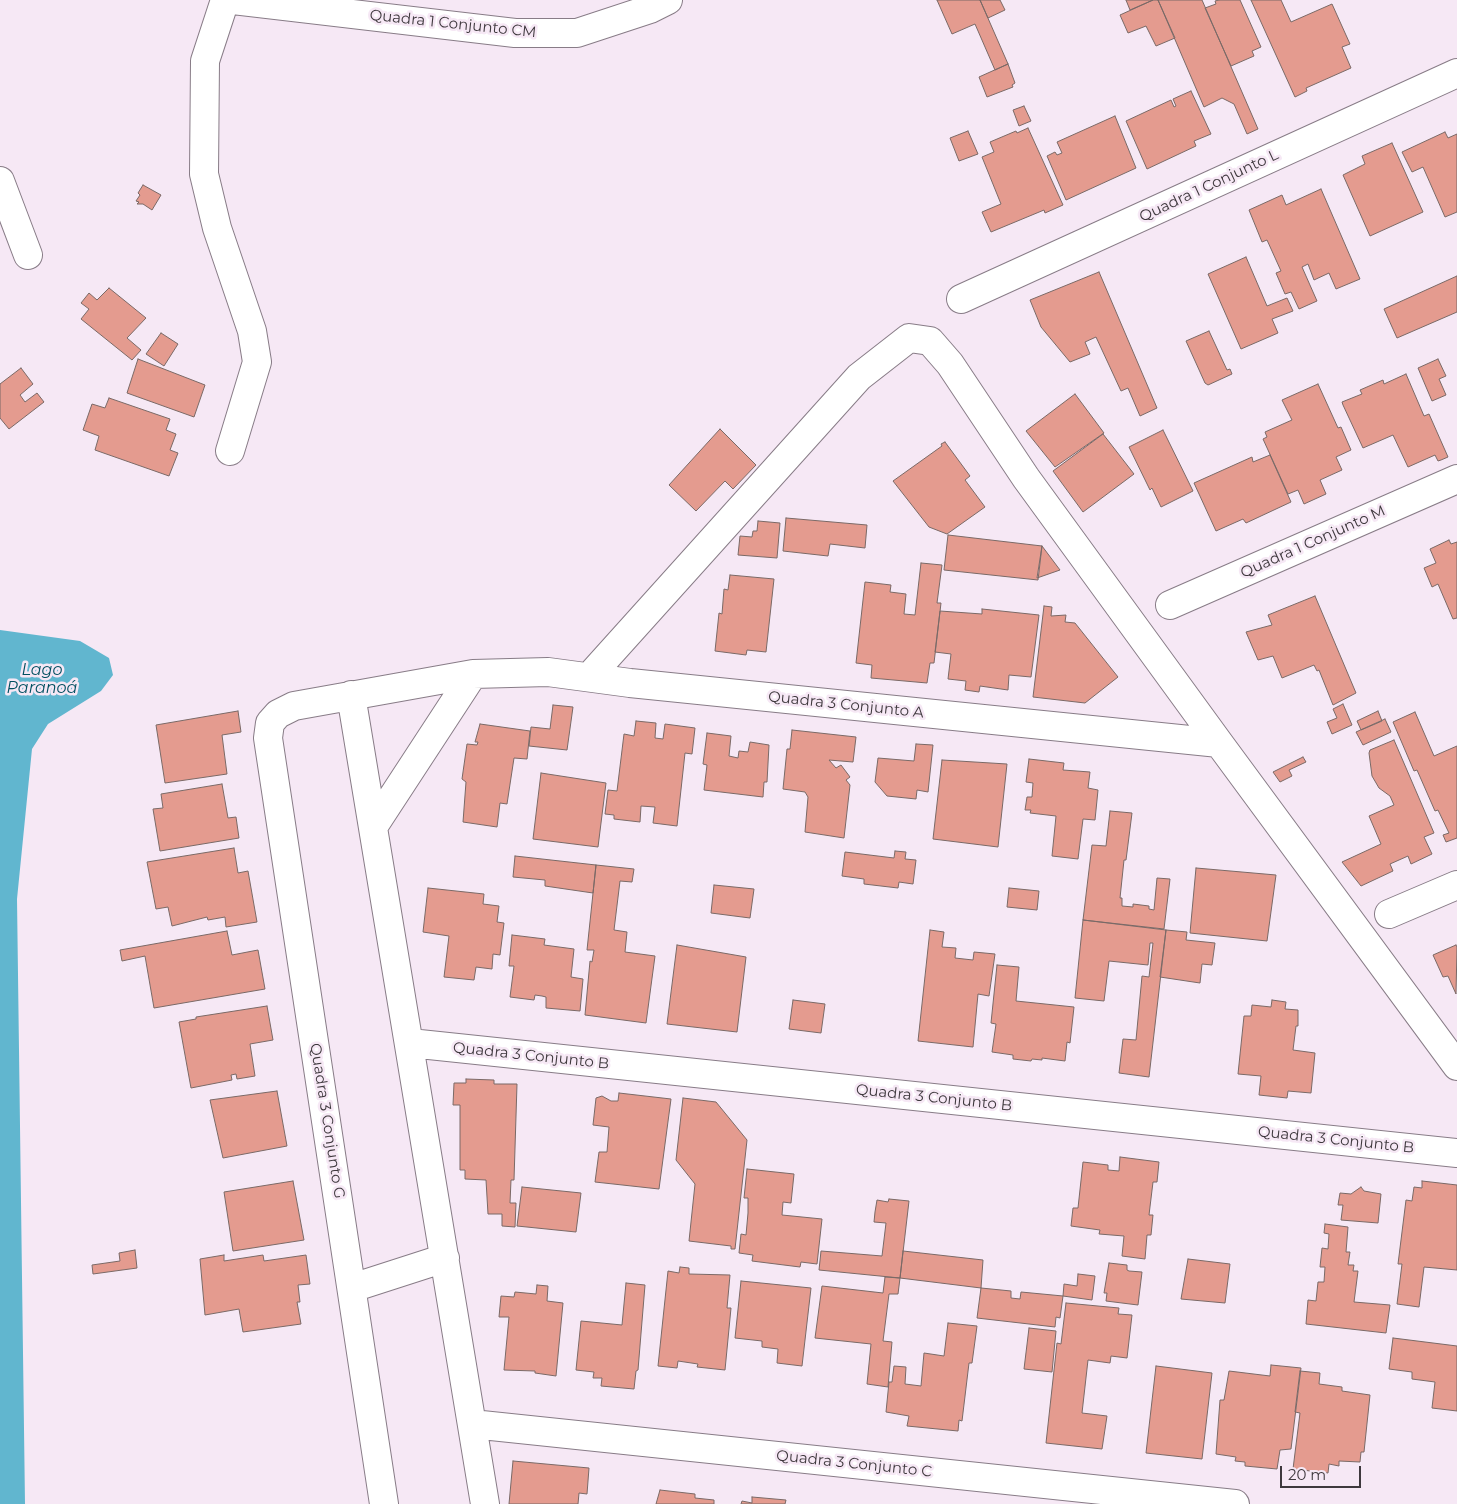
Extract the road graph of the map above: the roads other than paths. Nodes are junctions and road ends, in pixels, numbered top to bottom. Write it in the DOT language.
graph roads {
  1 [pos="225,0"];
  2 [pos="233,0"];
  3 [pos="668,0"];
  4 [pos="1457,73"];
  5 [pos="0,181"];
  6 [pos="28,255"];
  7 [pos="961,299"];
  8 [pos="230,451"];
  9 [pos="1457,479"];
  10 [pos="1170,605"];
  11 [pos="473,674"];
  12 [pos="589,677"];
  13 [pos="351,695"];
  14 [pos="268,738"];
  15 [pos="1219,744"];
  16 [pos="373,827"];
  17 [pos="1457,884"];
  18 [pos="1389,914"];
  19 [pos="410,1043"];
  20 [pos="1457,1066"];
  21 [pos="1457,1153"];
  22 [pos="445,1258"];
  23 [pos="352,1288"];
  24 [pos="472,1424"];
  25 [pos="384,1504"];
  26 [pos="484,1504"];
  27 [pos="1235,1504"];
  1 -- 8 [label="street"];
  2 -- 3 [label="street, Quadra 1 Conjunto CM"];
  4 -- 7 [label="street, Quadra 1 Conjunto L"];
  5 -- 6 [label="street"];
  9 -- 10 [label="street, Quadra 1 Conjunto M"];
  11 -- 12 [label="street, Quadra 3 Conjunto A"];
  11 -- 13 [label="street, Quadra 3 Conjunto A"];
  11 -- 16 [label="street"];
  12 -- 15 [label="street, Quadra 3 Conjunto A"];
  12 -- 15 [label="street"];
  13 -- 14 [label="street, Quadra 3 Conjunto A"];
  13 -- 16 [label="street"];
  14 -- 23 [label="street, Quadra 3 Conjunto G"];
  15 -- 20 [label="street"];
  16 -- 19 [label="street"];
  17 -- 18 [label="street"];
  19 -- 21 [label="street, Quadra 3 Conjunto B"];
  19 -- 22 [label="street"];
  22 -- 23 [label="street"];
  22 -- 24 [label="street"];
  23 -- 25 [label="street, Quadra 3 Conjunto G"];
  24 -- 26 [label="street"];
  24 -- 27 [label="street, Quadra 3 Conjunto C"];
}
